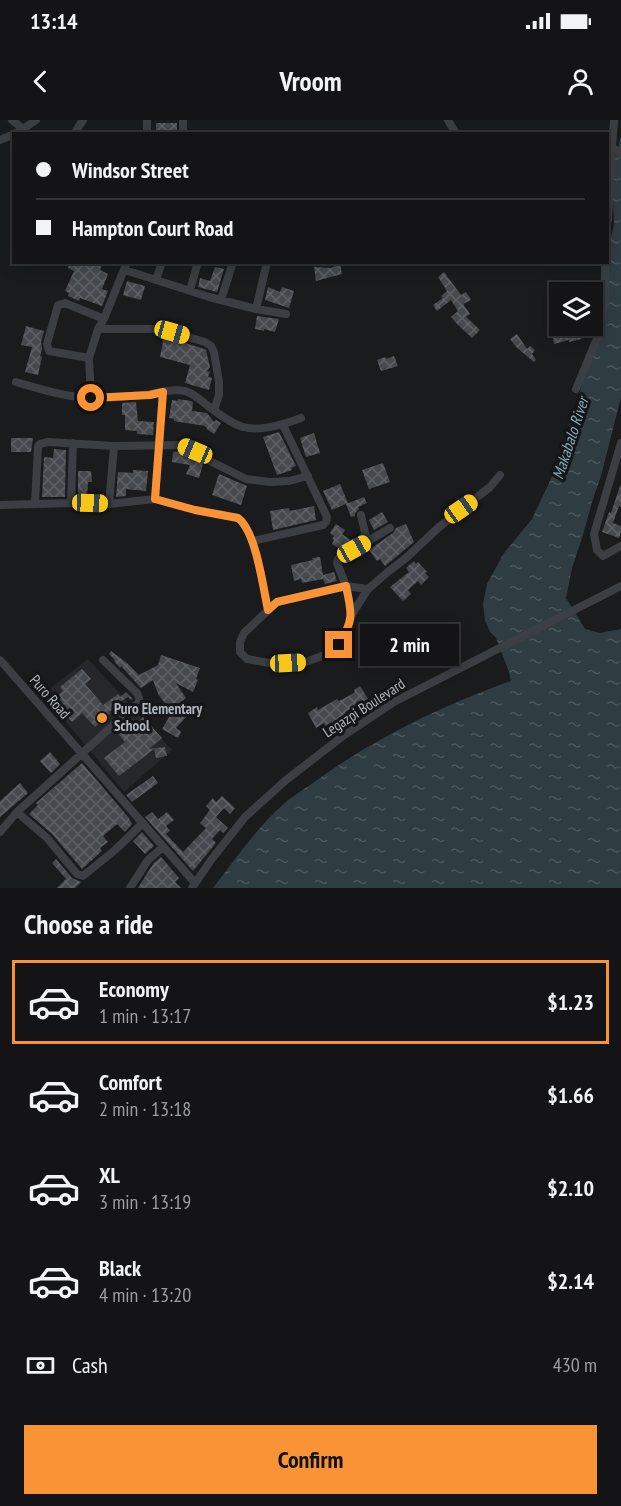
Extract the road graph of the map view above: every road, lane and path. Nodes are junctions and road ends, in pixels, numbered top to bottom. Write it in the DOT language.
graph roads {
  1 [pos="12,120"];
  2 [pos="36,120"];
  3 [pos="614,120"];
  4 [pos="23,129"];
  5 [pos="18,132"];
  6 [pos="617,150"];
  7 [pos="609,212"];
  8 [pos="161,264"];
  9 [pos="197,264"];
  10 [pos="232,264"];
  11 [pos="267,264"];
  12 [pos="605,264"];
  13 [pos="126,266"];
  14 [pos="156,280"];
  15 [pos="190,290"];
  16 [pos="221,300"];
  17 [pos="256,309"];
  18 [pos="286,314"];
  19 [pos="104,319"];
  20 [pos="98,329"];
  21 [pos="89,358"];
  22 [pos="16,382"];
  23 [pos="576,389"];
  24 [pos="163,392"];
  25 [pos="91,398"];
  26 [pos="214,410"];
  27 [pos="301,418"];
  28 [pos="283,425"];
  29 [pos="73,443"];
  30 [pos="621,443"];
  31 [pos="114,446"];
  32 [pos="160,446"];
  33 [pos="500,475"];
  34 [pos="308,476"];
  35 [pos="155,499"];
  36 [pos="35,503"];
  37 [pos="71,503"];
  38 [pos="109,504"];
  39 [pos="0,505"];
  40 [pos="361,515"];
  41 [pos="390,528"];
  42 [pos="253,542"];
  43 [pos="367,542"];
  44 [pos="621,546"];
  45 [pos="346,586"];
  46 [pos="621,586"];
  47 [pos="368,589"];
  48 [pos="268,610"];
  49 [pos="352,614"];
  50 [pos="0,660"];
  51 [pos="103,660"];
  52 [pos="81,752"];
  53 [pos="17,812"];
  54 [pos="143,823"];
  55 [pos="0,832"];
  56 [pos="163,847"];
  57 [pos="194,886"];
  58 [pos="130,888"];
  1 -- 4 [label="street"];
  2 -- 4 [label="street"];
  3 -- 6 [label="street"];
  4 -- 5 [label="street"];
  6 -- 7 [label="street"];
  8 -- 14 [label="street"];
  9 -- 15 [label="street"];
  10 -- 16 [label="street"];
  11 -- 17 [label="street"];
  12 -- 23 [label="street"];
  13 -- 14 [label="street"];
  13 -- 19 [label="street"];
  14 -- 15 [label="street"];
  15 -- 16 [label="street"];
  16 -- 17 [label="street"];
  17 -- 18 [label="street"];
  19 -- 20 [label="street"];
  19 -- 21 [label="street"];
  20 -- 21 [label="street"];
  20 -- 26 [label="street"];
  21 -- 25 [label="street"];
  22 -- 25 [label="street"];
  24 -- 25 [label="street"];
  24 -- 26 [label="street"];
  24 -- 32 [label="street"];
  26 -- 28 [label="street"];
  27 -- 28 [label="street"];
  28 -- 34 [label="street"];
  29 -- 31 [label="street"];
  29 -- 36 [label="street"];
  29 -- 37 [label="street"];
  30 -- 44 [label="street"];
  31 -- 32 [label="street"];
  31 -- 38 [label="street"];
  32 -- 34 [label="street"];
  32 -- 35 [label="street"];
  33 -- 47 [label="street"];
  34 -- 42 [label="street"];
  35 -- 38 [label="street"];
  35 -- 42 [label="street"];
  36 -- 37 [label="street"];
  36 -- 39 [label="street"];
  37 -- 38 [label="street"];
  40 -- 43 [label="street"];
  41 -- 43 [label="street"];
  42 -- 48 [label="street"];
  43 -- 45 [label="street"];
  45 -- 47 [label="street"];
  45 -- 48 [label="street"];
  45 -- 49 [label="street"];
  46 -- 57 [label="street, Legazpi Boulevard"];
  47 -- 49 [label="street"];
  48 -- 49 [label="street"];
  50 -- 52 [label="street, Puro Road"];
  51 -- 52 [label="street"];
  52 -- 53 [label="street"];
  52 -- 54 [label="street, Puro Road"];
  53 -- 54 [label="street"];
  53 -- 55 [label="street"];
  54 -- 56 [label="street, Puro Road"];
  56 -- 57 [label="street, Puro Road"];
  56 -- 58 [label="street"];
}
